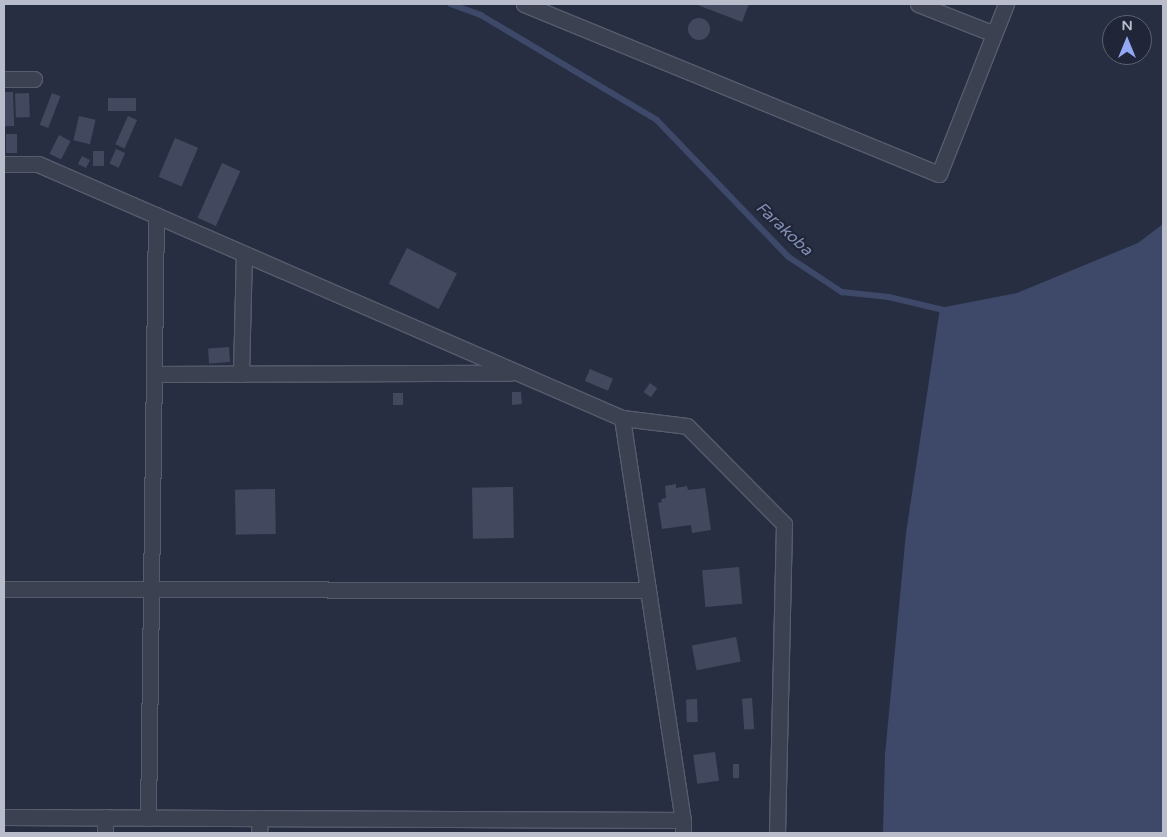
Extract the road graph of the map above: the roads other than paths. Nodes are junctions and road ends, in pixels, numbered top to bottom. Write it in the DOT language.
graph roads {
  1 [pos="524,4"];
  2 [pos="918,4"];
  3 [pos="1006,4"];
  4 [pos="994,34"];
  5 [pos="4,79"];
  6 [pos="34,79"];
  7 [pos="4,164"];
  8 [pos="156,215"];
  9 [pos="244,254"];
  10 [pos="518,373"];
  11 [pos="154,374"];
  12 [pos="241,374"];
  13 [pos="622,418"];
  14 [pos="4,589"];
  15 [pos="151,590"];
  16 [pos="648,590"];
  17 [pos="4,817"];
  18 [pos="105,817"];
  19 [pos="148,818"];
  20 [pos="259,826"];
  21 [pos="391,826"];
  22 [pos="531,826"];
  23 [pos="683,826"];
  24 [pos="105,833"];
  25 [pos="777,833"];
  1 -- 4 [label="street"];
  2 -- 4 [label="street"];
  3 -- 4 [label="street"];
  5 -- 6 [label="street"];
  7 -- 8 [label="street"];
  8 -- 9 [label="street"];
  8 -- 11 [label="street"];
  9 -- 10 [label="street"];
  9 -- 12 [label="street"];
  10 -- 12 [label="street"];
  10 -- 13 [label="street"];
  11 -- 12 [label="street"];
  11 -- 15 [label="street"];
  13 -- 16 [label="street"];
  13 -- 25 [label="street"];
  14 -- 15 [label="street"];
  15 -- 16 [label="street"];
  15 -- 19 [label="street"];
  16 -- 23 [label="street"];
  17 -- 18 [label="street"];
  18 -- 19 [label="street"];
  18 -- 24 [label="street"];
  19 -- 20 [label="street"];
  20 -- 21 [label="street"];
  21 -- 22 [label="street"];
  22 -- 23 [label="street"];
}
